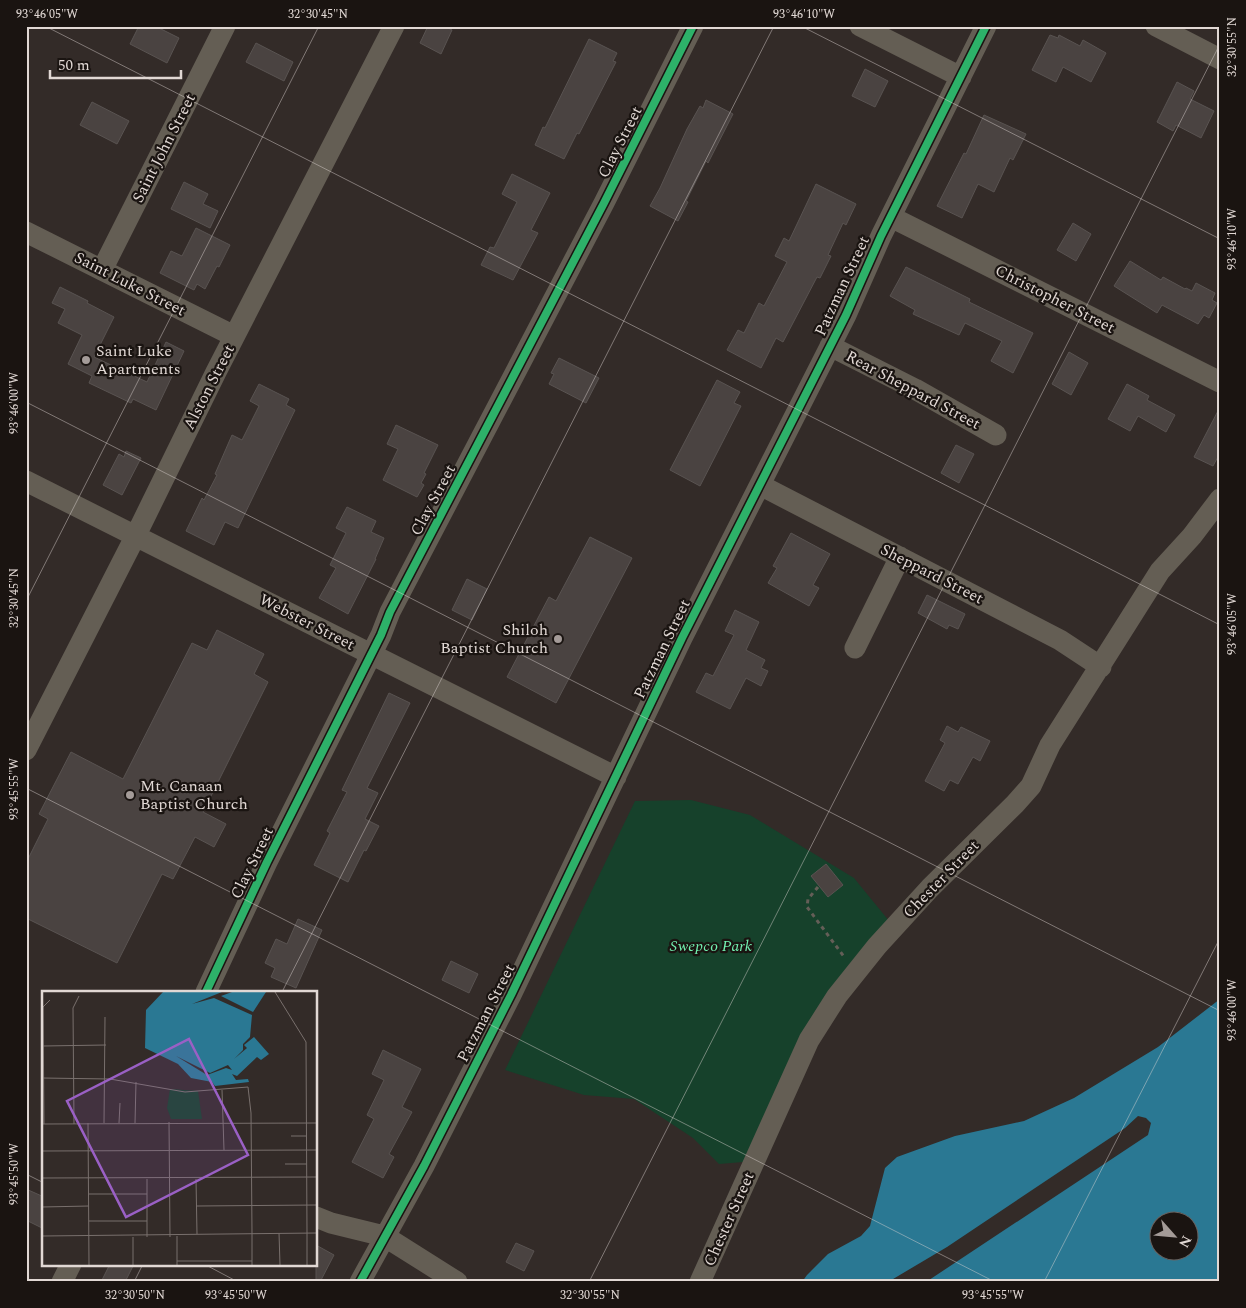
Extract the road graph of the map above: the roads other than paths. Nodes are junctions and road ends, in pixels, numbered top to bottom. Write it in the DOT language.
graph roads {
  1 [pos="225,26"];
  2 [pos="394,26"];
  3 [pos="693,26"];
  4 [pos="860,26"];
  5 [pos="986,26"];
  6 [pos="1156,26"];
  7 [pos="1220,59"];
  8 [pos="961,77"];
  9 [pos="891,217"];
  10 [pos="26,232"];
  11 [pos="102,270"];
  12 [pos="234,336"];
  13 [pos="830,346"];
  14 [pos="1220,382"];
  15 [pos="996,435"];
  16 [pos="26,481"];
  17 [pos="760,485"];
  18 [pos="1220,499"];
  19 [pos="136,535"];
  20 [pos="900,557"];
  21 [pos="855,648"];
  22 [pos="371,655"];
  23 [pos="1100,667"];
  24 [pos="26,750"];
  25 [pos="616,777"];
  26 [pos="206,991"];
  27 [pos="318,1218"];
  28 [pos="384,1236"];
  29 [pos="70,1266"];
  30 [pos="62,1282"];
  31 [pos="360,1282"];
  32 [pos="457,1282"];
  33 [pos="700,1282"];
  1 -- 11 [label="street, Saint John Street"];
  2 -- 12 [label="street, Alston Street"];
  3 -- 22 [label="street, Clay Street"];
  4 -- 8 [label="street"];
  5 -- 8 [label="street, Patzman Street"];
  6 -- 7 [label="street"];
  8 -- 9 [label="street, Patzman Street"];
  9 -- 13 [label="street, Patzman Street"];
  9 -- 14 [label="street, Christopher Street"];
  10 -- 11 [label="street, Saint Luke Street"];
  11 -- 12 [label="street, Saint Luke Street"];
  12 -- 19 [label="street, Alston Street"];
  13 -- 15 [label="street, Rear Sheppard Street"];
  13 -- 17 [label="street, Patzman Street"];
  16 -- 19 [label="street, Webster Street"];
  17 -- 20 [label="street, Sheppard Street"];
  17 -- 25 [label="street, Patzman Street"];
  18 -- 23 [label="street, Chester Street"];
  19 -- 22 [label="street, Webster Street"];
  19 -- 24 [label="street, Alston Street"];
  20 -- 21 [label="street"];
  20 -- 23 [label="street, Sheppard Street"];
  22 -- 25 [label="street, Webster Street"];
  22 -- 26 [label="street, Clay Street"];
  23 -- 33 [label="street, Chester Street"];
  25 -- 28 [label="street, Patzman Street"];
  27 -- 28 [label="street"];
  28 -- 31 [label="street, Patzman Street"];
  28 -- 32 [label="street"];
  29 -- 30 [label="street"];
}
